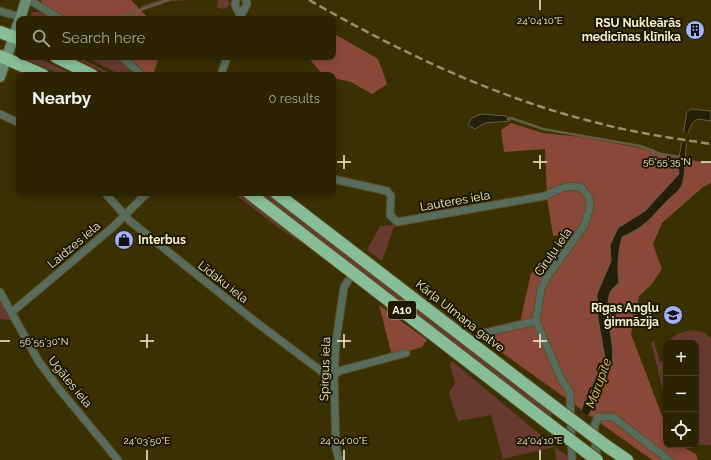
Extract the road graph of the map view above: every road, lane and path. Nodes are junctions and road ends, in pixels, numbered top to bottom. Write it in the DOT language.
graph roads {
  1 [pos="28,0"];
  2 [pos="236,0"];
  3 [pos="246,0"];
  4 [pos="0,11"];
  5 [pos="21,16"];
  6 [pos="56,16"];
  7 [pos="239,16"];
  8 [pos="240,16"];
  9 [pos="16,17"];
  10 [pos="0,32"];
  11 [pos="16,38"];
  12 [pos="3,57"];
  13 [pos="62,60"];
  14 [pos="125,60"];
  15 [pos="226,60"];
  16 [pos="36,72"];
  17 [pos="86,72"];
  18 [pos="139,72"];
  19 [pos="222,72"];
  20 [pos="0,77"];
  21 [pos="0,114"];
  22 [pos="16,122"];
  23 [pos="336,180"];
  24 [pos="108,196"];
  25 [pos="144,196"];
  26 [pos="253,196"];
  27 [pos="280,196"];
  28 [pos="545,196"];
  29 [pos="124,214"];
  30 [pos="348,281"];
  31 [pos="0,292"];
  32 [pos="12,312"];
  33 [pos="536,321"];
  34 [pos="484,333"];
  35 [pos="406,353"];
  36 [pos="334,376"];
  37 [pos="118,460"];
  38 [pos="339,460"];
  39 [pos="572,460"];
  40 [pos="597,460"];
  41 [pos="627,460"];
  42 [pos="669,460"];
  1 -- 5 [label="street"];
  1 -- 6 [label="street"];
  2 -- 7 [label="street"];
  3 -- 8 [label="street"];
  4 -- 9 [label="street"];
  10 -- 11 [label="highway"];
  11 -- 12 [label="street"];
  12 -- 16 [label="highway"];
  12 -- 20 [label="street"];
  13 -- 17 [label="highway"];
  14 -- 18 [label="street"];
  15 -- 19 [label="street"];
  21 -- 22 [label="street"];
  23 -- 28 [label="street, Lauteres iela"];
  24 -- 29 [label="street, Līdaku iela"];
  25 -- 29 [label="street, Laidzes iela"];
  26 -- 40 [label="highway, A10, bridge"];
  27 -- 41 [label="highway, Kārļa Ulmaņa gatve / A10, bridge"];
  28 -- 33 [label="street, Cīruļu iela"];
  29 -- 32 [label="street, Laidzes iela"];
  29 -- 36 [label="street, Līdaku iela"];
  30 -- 36 [label="street, Spirgus iela"];
  31 -- 32 [label="street, Ugāles iela"];
  32 -- 37 [label="street, Ugāles iela"];
  33 -- 34 [label="street"];
  33 -- 39 [label="street"];
  35 -- 36 [label="street"];
  36 -- 38 [label="street, Spirgus iela"];
  40 -- 42 [label="street"];
}
